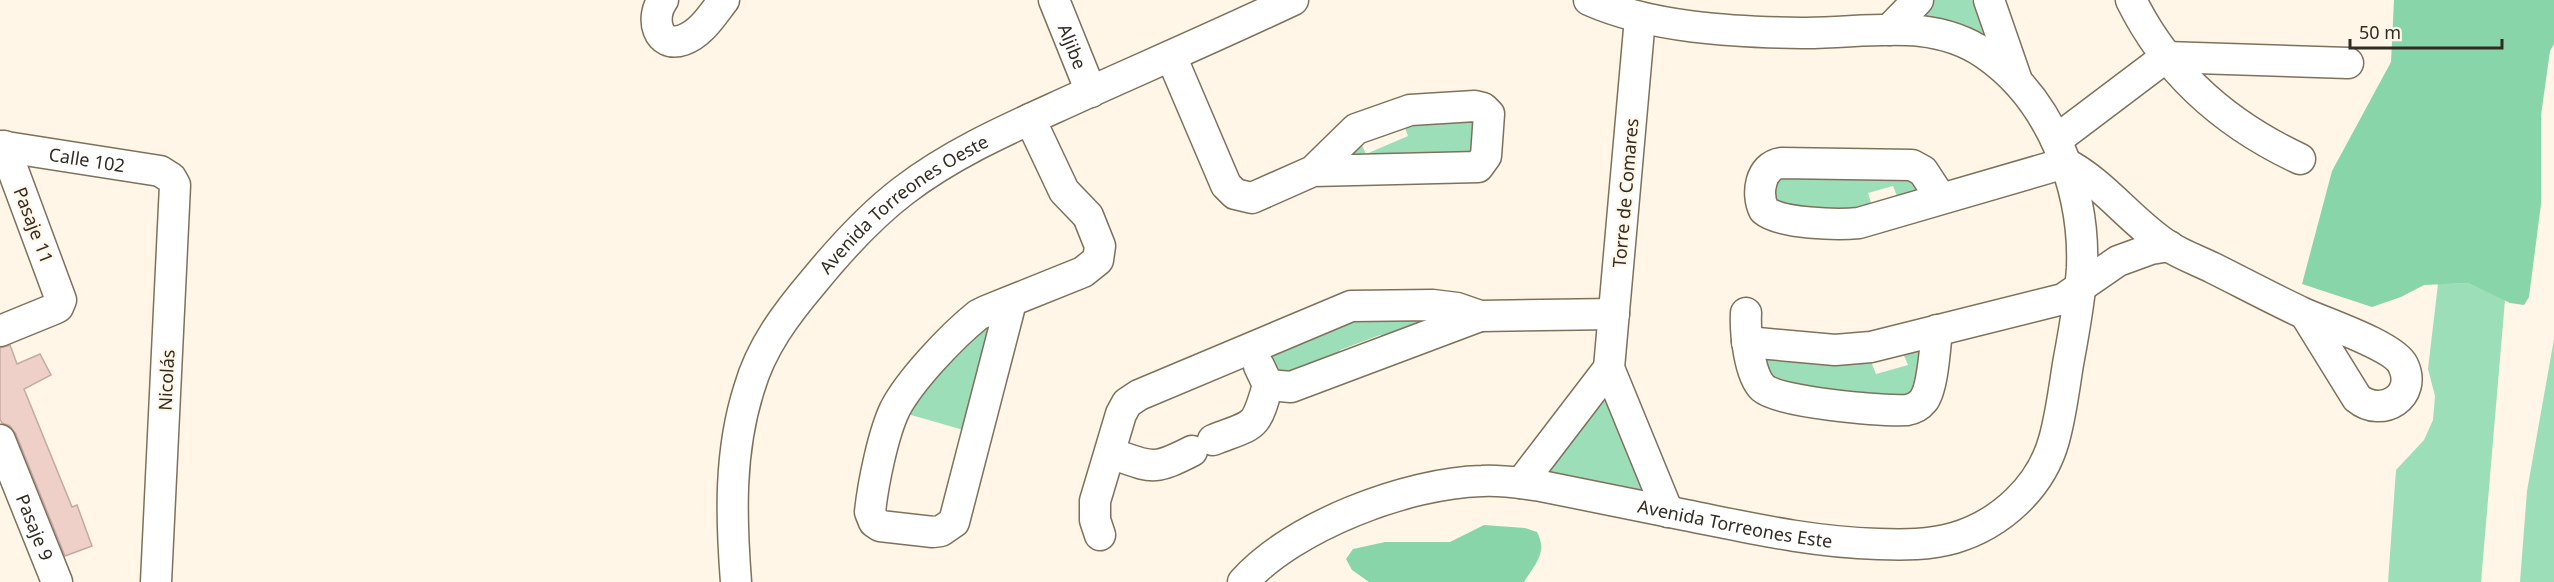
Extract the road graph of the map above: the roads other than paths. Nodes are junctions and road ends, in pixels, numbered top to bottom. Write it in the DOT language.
graph roads {
  1 [pos="663,0"];
  2 [pos="724,0"];
  3 [pos="1054,0"];
  4 [pos="1293,0"];
  5 [pos="1589,0"];
  6 [pos="1918,0"];
  7 [pos="1989,0"];
  8 [pos="2132,0"];
  9 [pos="1640,18"];
  10 [pos="1888,30"];
  11 [pos="1171,56"];
  12 [pos="2166,57"];
  13 [pos="2349,63"];
  14 [pos="2018,84"];
  15 [pos="1091,92"];
  16 [pos="1030,119"];
  17 [pos="2,146"];
  18 [pos="2061,151"];
  19 [pos="2300,159"];
  20 [pos="1313,171"];
  21 [pos="171,178"];
  22 [pos="1940,197"];
  23 [pos="2169,246"];
  24 [pos="2080,288"];
  25 [pos="1011,302"];
  26 [pos="1614,314"];
  27 [pos="2305,314"];
  28 [pos="1480,316"];
  29 [pos="1937,330"];
  30 [pos="0,331"];
  31 [pos="1250,347"];
  32 [pos="1609,368"];
  33 [pos="1268,385"];
  34 [pos="0,440"];
  35 [pos="1110,453"];
  36 [pos="1521,483"];
  37 [pos="1668,512"];
  38 [pos="1100,535"];
  39 [pos="57,582"];
  40 [pos="156,582"];
  41 [pos="736,582"];
  42 [pos="1243,582"];
  1 -- 2 [label="street"];
  3 -- 15 [label="street, Aljibe"];
  4 -- 11 [label="street, Avenida Torreones Oeste"];
  5 -- 9 [label="street"];
  6 -- 10 [label="street"];
  7 -- 14 [label="street"];
  8 -- 12 [label="street"];
  9 -- 10 [label="street"];
  9 -- 26 [label="street, Torre de Comares"];
  10 -- 14 [label="street"];
  11 -- 15 [label="street, Avenida Torreones Oeste"];
  11 -- 20 [label="street"];
  12 -- 13 [label="street"];
  12 -- 18 [label="street"];
  12 -- 19 [label="street"];
  14 -- 18 [label="street"];
  15 -- 16 [label="street, Avenida Torreones Oeste"];
  16 -- 25 [label="street"];
  16 -- 41 [label="street, Avenida Torreones Oeste"];
  17 -- 21 [label="street, Calle 102"];
  17 -- 30 [label="street, Pasaje 11"];
  18 -- 22 [label="street"];
  18 -- 23 [label="street"];
  18 -- 24 [label="street"];
  20 -- 20 [label="street"];
  21 -- 40 [label="street, Nicolás"];
  22 -- 22 [label="street"];
  23 -- 24 [label="street"];
  23 -- 27 [label="street"];
  24 -- 29 [label="street"];
  24 -- 37 [label="street, Avenida Torreones Este"];
  25 -- 25 [label="street"];
  26 -- 28 [label="street"];
  26 -- 32 [label="street, Torre de Comares"];
  28 -- 31 [label="street"];
  28 -- 33 [label="street"];
  29 -- 29 [label="street"];
  31 -- 33 [label="street"];
  31 -- 35 [label="street"];
  32 -- 36 [label="street"];
  32 -- 37 [label="street, Torre de Comares"];
  33 -- 35 [label="street"];
  34 -- 39 [label="street, Pasaje 9"];
  35 -- 38 [label="street"];
  36 -- 37 [label="street, Avenida Torreones Este"];
  36 -- 42 [label="street, Avenida Torreones Este"];
}
